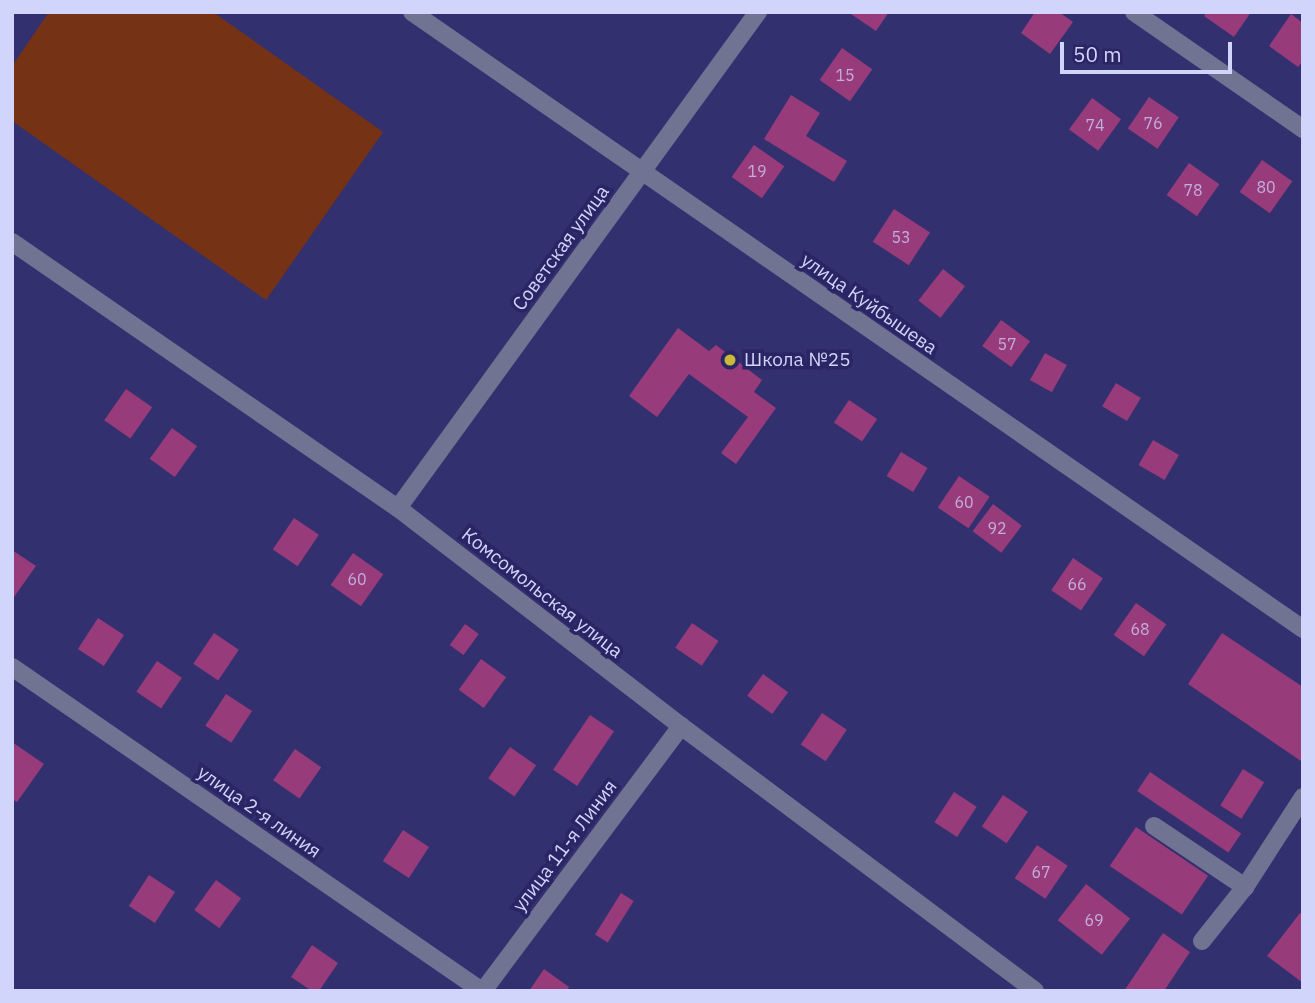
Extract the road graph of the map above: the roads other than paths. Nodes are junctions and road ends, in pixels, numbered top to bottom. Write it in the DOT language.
graph roads {
  1 [pos="412,12"];
  2 [pos="758,12"];
  3 [pos="1134,12"];
  4 [pos="1303,129"];
  5 [pos="641,173"];
  6 [pos="12,242"];
  7 [pos="398,508"];
  8 [pos="1303,629"];
  9 [pos="12,667"];
  10 [pos="681,726"];
  11 [pos="1303,797"];
  12 [pos="1154,827"];
  13 [pos="1245,887"];
  14 [pos="1202,941"];
  15 [pos="482,991"];
  16 [pos="1035,991"];
  1 -- 5 [label="street, улица Куйбышева"];
  2 -- 5 [label="street, Советская улица"];
  3 -- 4 [label="street"];
  5 -- 7 [label="street, Советская улица"];
  5 -- 8 [label="street, улица Куйбышева"];
  6 -- 7 [label="street, Комсомольская улица"];
  7 -- 10 [label="street, Комсомольская улица"];
  9 -- 15 [label="street, улица 2-я линия"];
  10 -- 15 [label="street, улица 11-я Линия"];
  10 -- 16 [label="street, Комсомольская улица"];
  11 -- 13 [label="street"];
  12 -- 13 [label="street"];
  13 -- 14 [label="street"];
}
